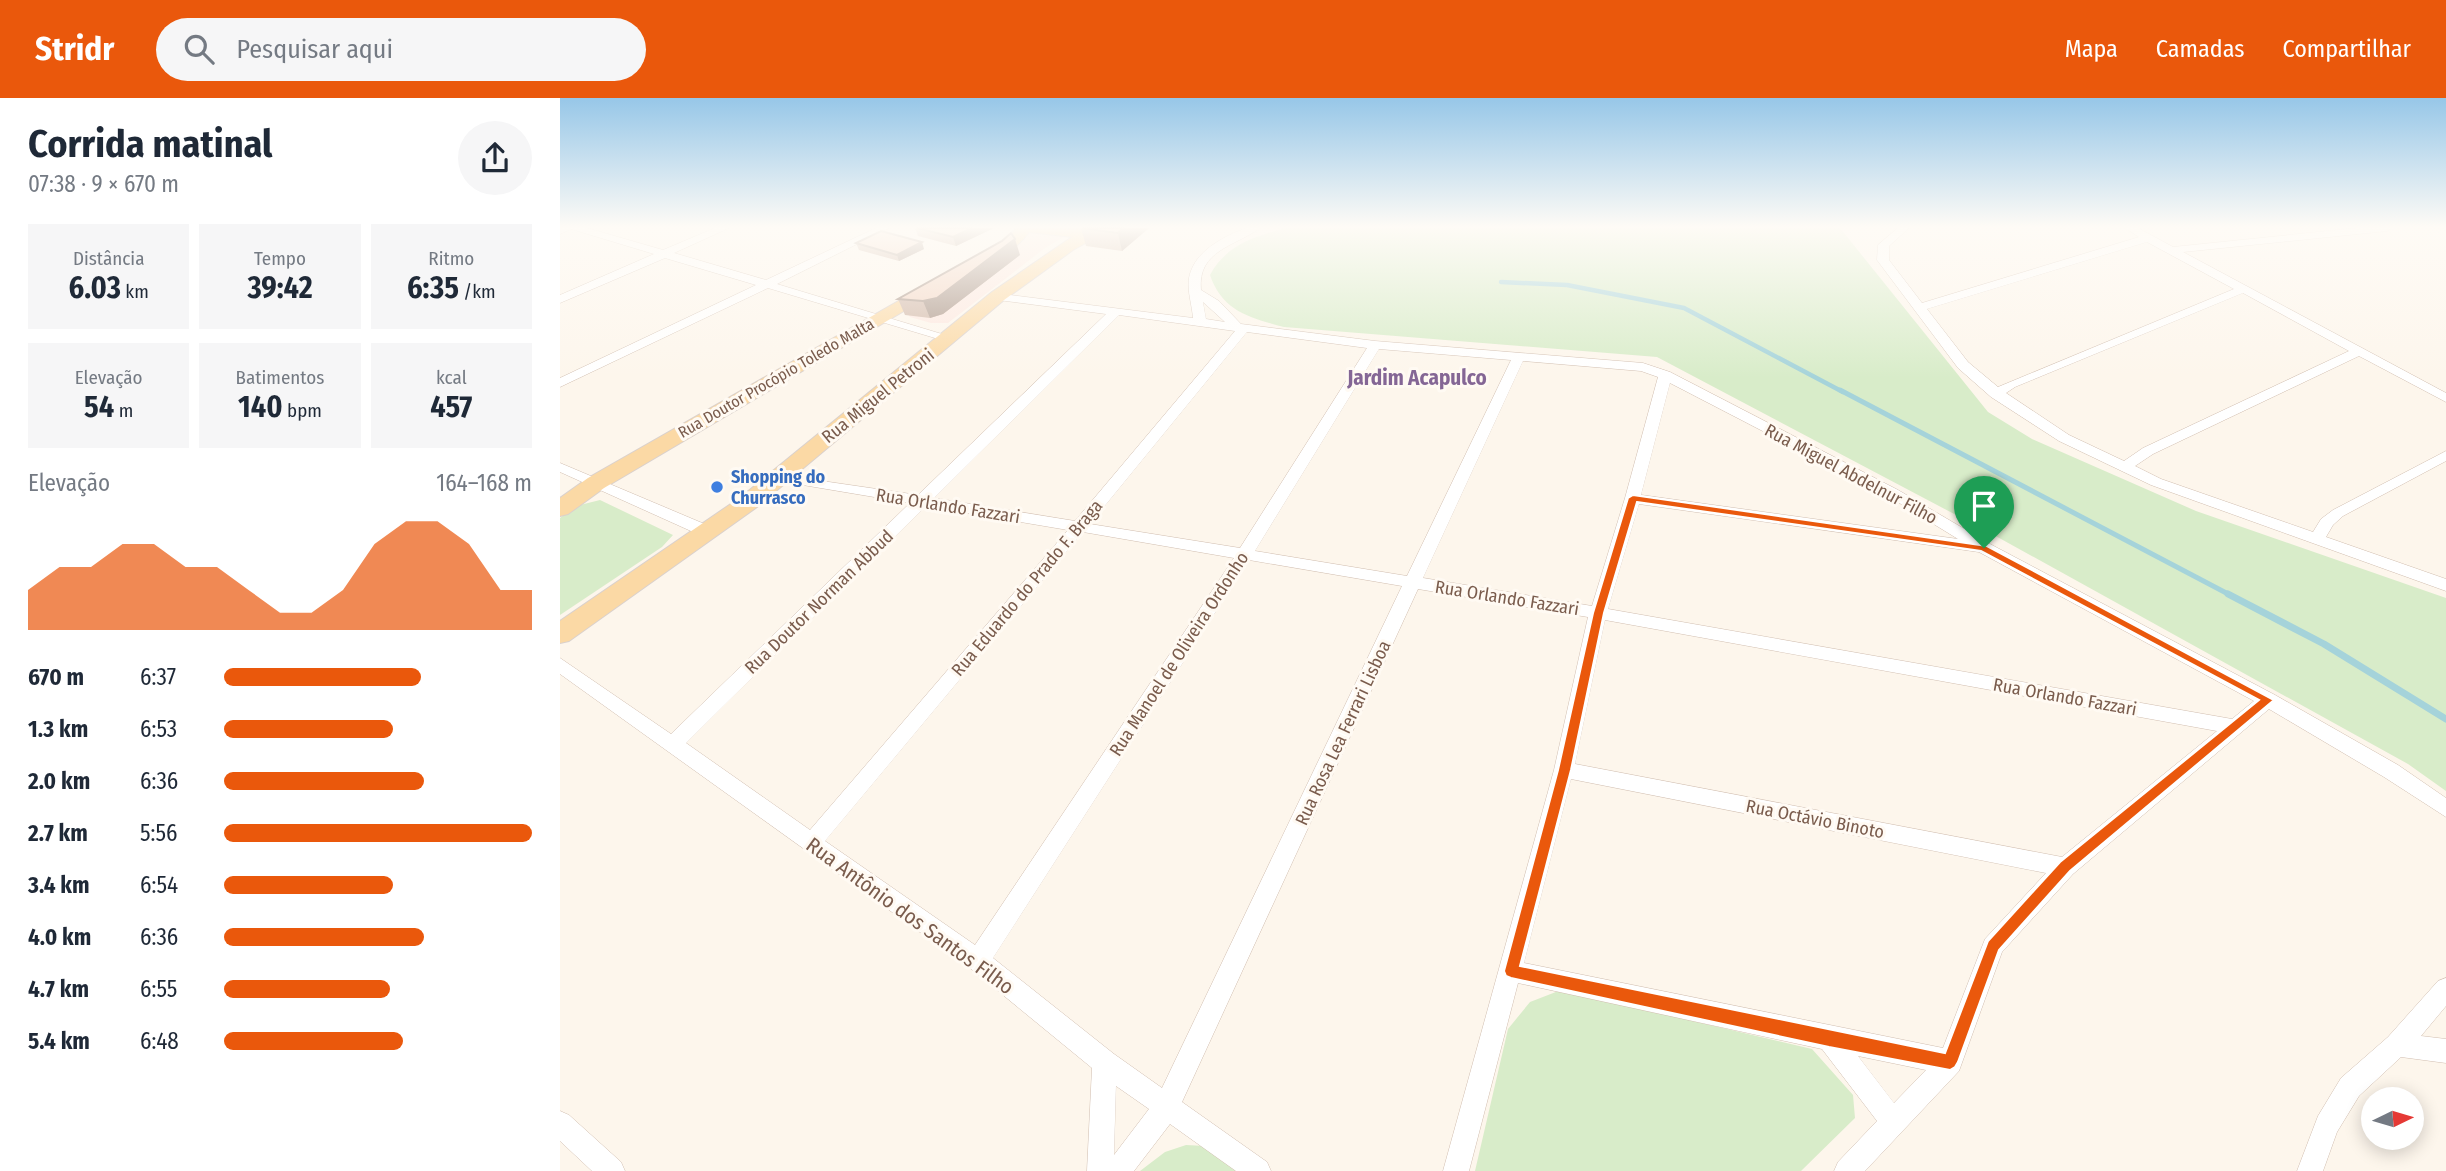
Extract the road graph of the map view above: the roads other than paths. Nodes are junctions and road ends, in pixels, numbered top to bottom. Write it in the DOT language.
graph roads {
  1 [pos="608,278"];
  2 [pos="745,278"];
  3 [pos="778,278"];
  4 [pos="949,278"];
  5 [pos="1023,278"];
  6 [pos="1196,278"];
  7 [pos="1897,278"];
  8 [pos="2020,278"];
  9 [pos="2223,278"];
  10 [pos="765,284"];
  11 [pos="2243,289"];
  12 [pos="1198,295"];
  13 [pos="998,296"];
  14 [pos="560,299"];
  15 [pos="1919,307"];
  16 [pos="1115,312"];
  17 [pos="1153,316"];
  18 [pos="879,318"];
  19 [pos="1200,322"];
  20 [pos="1240,329"];
  21 [pos="949,338"];
  22 [pos="1375,345"];
  23 [pos="2359,351"];
  24 [pos="1519,356"];
  25 [pos="1665,375"];
  26 [pos="560,383"];
  27 [pos="1996,394"];
  28 [pos="2446,398"];
  29 [pos="2446,455"];
  30 [pos="560,467"];
  31 [pos="2123,468"];
  32 [pos="779,477"];
  33 [pos="596,483"];
  34 [pos="1633,498"];
  35 [pos="921,502"];
  36 [pos="560,509"];
  37 [pos="1079,527"];
  38 [pos="708,532"];
  39 [pos="2316,539"];
  40 [pos="1984,548"];
  41 [pos="1244,555"];
  42 [pos="1414,583"];
  43 [pos="2446,585"];
  44 [pos="1598,613"];
  45 [pos="560,635"];
  46 [pos="560,665"];
  47 [pos="2268,700"];
  48 [pos="2234,727"];
  49 [pos="672,745"];
  50 [pos="1564,770"];
  51 [pos="2446,809"];
  52 [pos="810,844"];
  53 [pos="2065,867"];
  54 [pos="978,960"];
  55 [pos="1511,971"];
  56 [pos="2446,989"];
  57 [pos="1829,1039"];
  58 [pos="2397,1045"];
  59 [pos="2446,1051"];
  60 [pos="1950,1062"];
  61 [pos="1105,1063"];
  62 [pos="1166,1108"];
  63 [pos="1894,1123"];
  64 [pos="560,1124"];
  65 [pos="612,1171"];
  66 [pos="1100,1171"];
  67 [pos="1118,1171"];
  68 [pos="1258,1171"];
  69 [pos="1457,1171"];
  70 [pos="1847,1171"];
  71 [pos="2310,1171"];
  1 -- 14 [label="street"];
  2 -- 10 [label="street"];
  3 -- 10 [label="street"];
  4 -- 18 [label="main road, Rua Doutor Procópio Toledo Malta"];
  5 -- 13 [label="main road, Rua Miguel Petroni"];
  6 -- 12 [label="street"];
  7 -- 15 [label="street"];
  8 -- 15 [label="street"];
  9 -- 11 [label="street"];
  10 -- 18 [label="street"];
  10 -- 26 [label="street"];
  11 -- 23 [label="street"];
  11 -- 27 [label="street"];
  12 -- 17 [label="street"];
  12 -- 19 [label="street"];
  12 -- 20 [label="street"];
  13 -- 16 [label="street, Rua Miguel Abdelnur Filho"];
  13 -- 21 [label="main road, Rua Miguel Petroni"];
  15 -- 27 [label="street"];
  16 -- 17 [label="street, Rua Miguel Abdelnur Filho"];
  16 -- 35 [label="street, Rua Doutor Norman Abbud"];
  17 -- 19 [label="street, Rua Miguel Abdelnur Filho"];
  18 -- 21 [label="street"];
  18 -- 33 [label="main road, Rua Doutor Procópio Toledo Malta"];
  19 -- 20 [label="street, Rua Miguel Abdelnur Filho"];
  20 -- 22 [label="street, Rua Miguel Abdelnur Filho"];
  20 -- 37 [label="street, Rua Eduardo do Prado F. Braga"];
  21 -- 32 [label="main road, Rua Miguel Petroni"];
  22 -- 24 [label="street, Rua Miguel Abdelnur Filho"];
  22 -- 41 [label="street, Rua Manoel de Oliveira Ordonho"];
  23 -- 28 [label="street"];
  23 -- 31 [label="street"];
  24 -- 25 [label="street, Rua Miguel Abdelnur Filho"];
  24 -- 42 [label="street, Rua Rosa Lea Ferrari Lisboa"];
  25 -- 34 [label="street"];
  25 -- 40 [label="street, Rua Miguel Abdelnur Filho"];
  27 -- 31 [label="street"];
  29 -- 39 [label="street"];
  30 -- 33 [label="street"];
  31 -- 39 [label="street"];
  32 -- 35 [label="street, Rua Orlando Fazzari"];
  32 -- 38 [label="main road, Rua Miguel Petroni"];
  33 -- 36 [label="main road, Rua Doutor Procópio Toledo Malta"];
  33 -- 38 [label="street"];
  34 -- 40 [label="street"];
  34 -- 44 [label="street"];
  35 -- 37 [label="street, Rua Orlando Fazzari"];
  35 -- 49 [label="street, Rua Doutor Norman Abbud"];
  37 -- 41 [label="street, Rua Orlando Fazzari"];
  37 -- 52 [label="street, Rua Eduardo do Prado F. Braga"];
  38 -- 45 [label="main road, Rua Miguel Petroni"];
  39 -- 43 [label="street"];
  40 -- 47 [label="street, Rua Miguel Abdelnur Filho"];
  41 -- 42 [label="street, Rua Orlando Fazzari"];
  41 -- 54 [label="street, Rua Manoel de Oliveira Ordonho"];
  42 -- 44 [label="street, Rua Orlando Fazzari"];
  42 -- 62 [label="street, Rua Rosa Lea Ferrari Lisboa"];
  44 -- 48 [label="street, Rua Orlando Fazzari"];
  44 -- 50 [label="street"];
  46 -- 49 [label="street, Rua Antônio dos Santos Filho"];
  47 -- 48 [label="street"];
  47 -- 51 [label="street, Rua Miguel Abdelnur Filho"];
  48 -- 53 [label="street"];
  49 -- 52 [label="street, Rua Antônio dos Santos Filho"];
  50 -- 53 [label="street, Rua Octávio Binoto"];
  50 -- 55 [label="street"];
  52 -- 54 [label="street, Rua Antônio dos Santos Filho"];
  53 -- 60 [label="street"];
  54 -- 61 [label="street, Rua Antônio dos Santos Filho"];
  55 -- 57 [label="street"];
  55 -- 69 [label="street"];
  56 -- 58 [label="street"];
  57 -- 60 [label="street"];
  57 -- 63 [label="street"];
  58 -- 59 [label="street"];
  58 -- 71 [label="street"];
  60 -- 63 [label="street"];
  61 -- 62 [label="street, Rua Antônio dos Santos Filho"];
  61 -- 66 [label="street"];
  62 -- 67 [label="street, Rua Rosa Lea Ferrari Lisboa"];
  62 -- 68 [label="street, Rua Antônio dos Santos Filho"];
  63 -- 70 [label="street"];
  64 -- 65 [label="street"];
}
